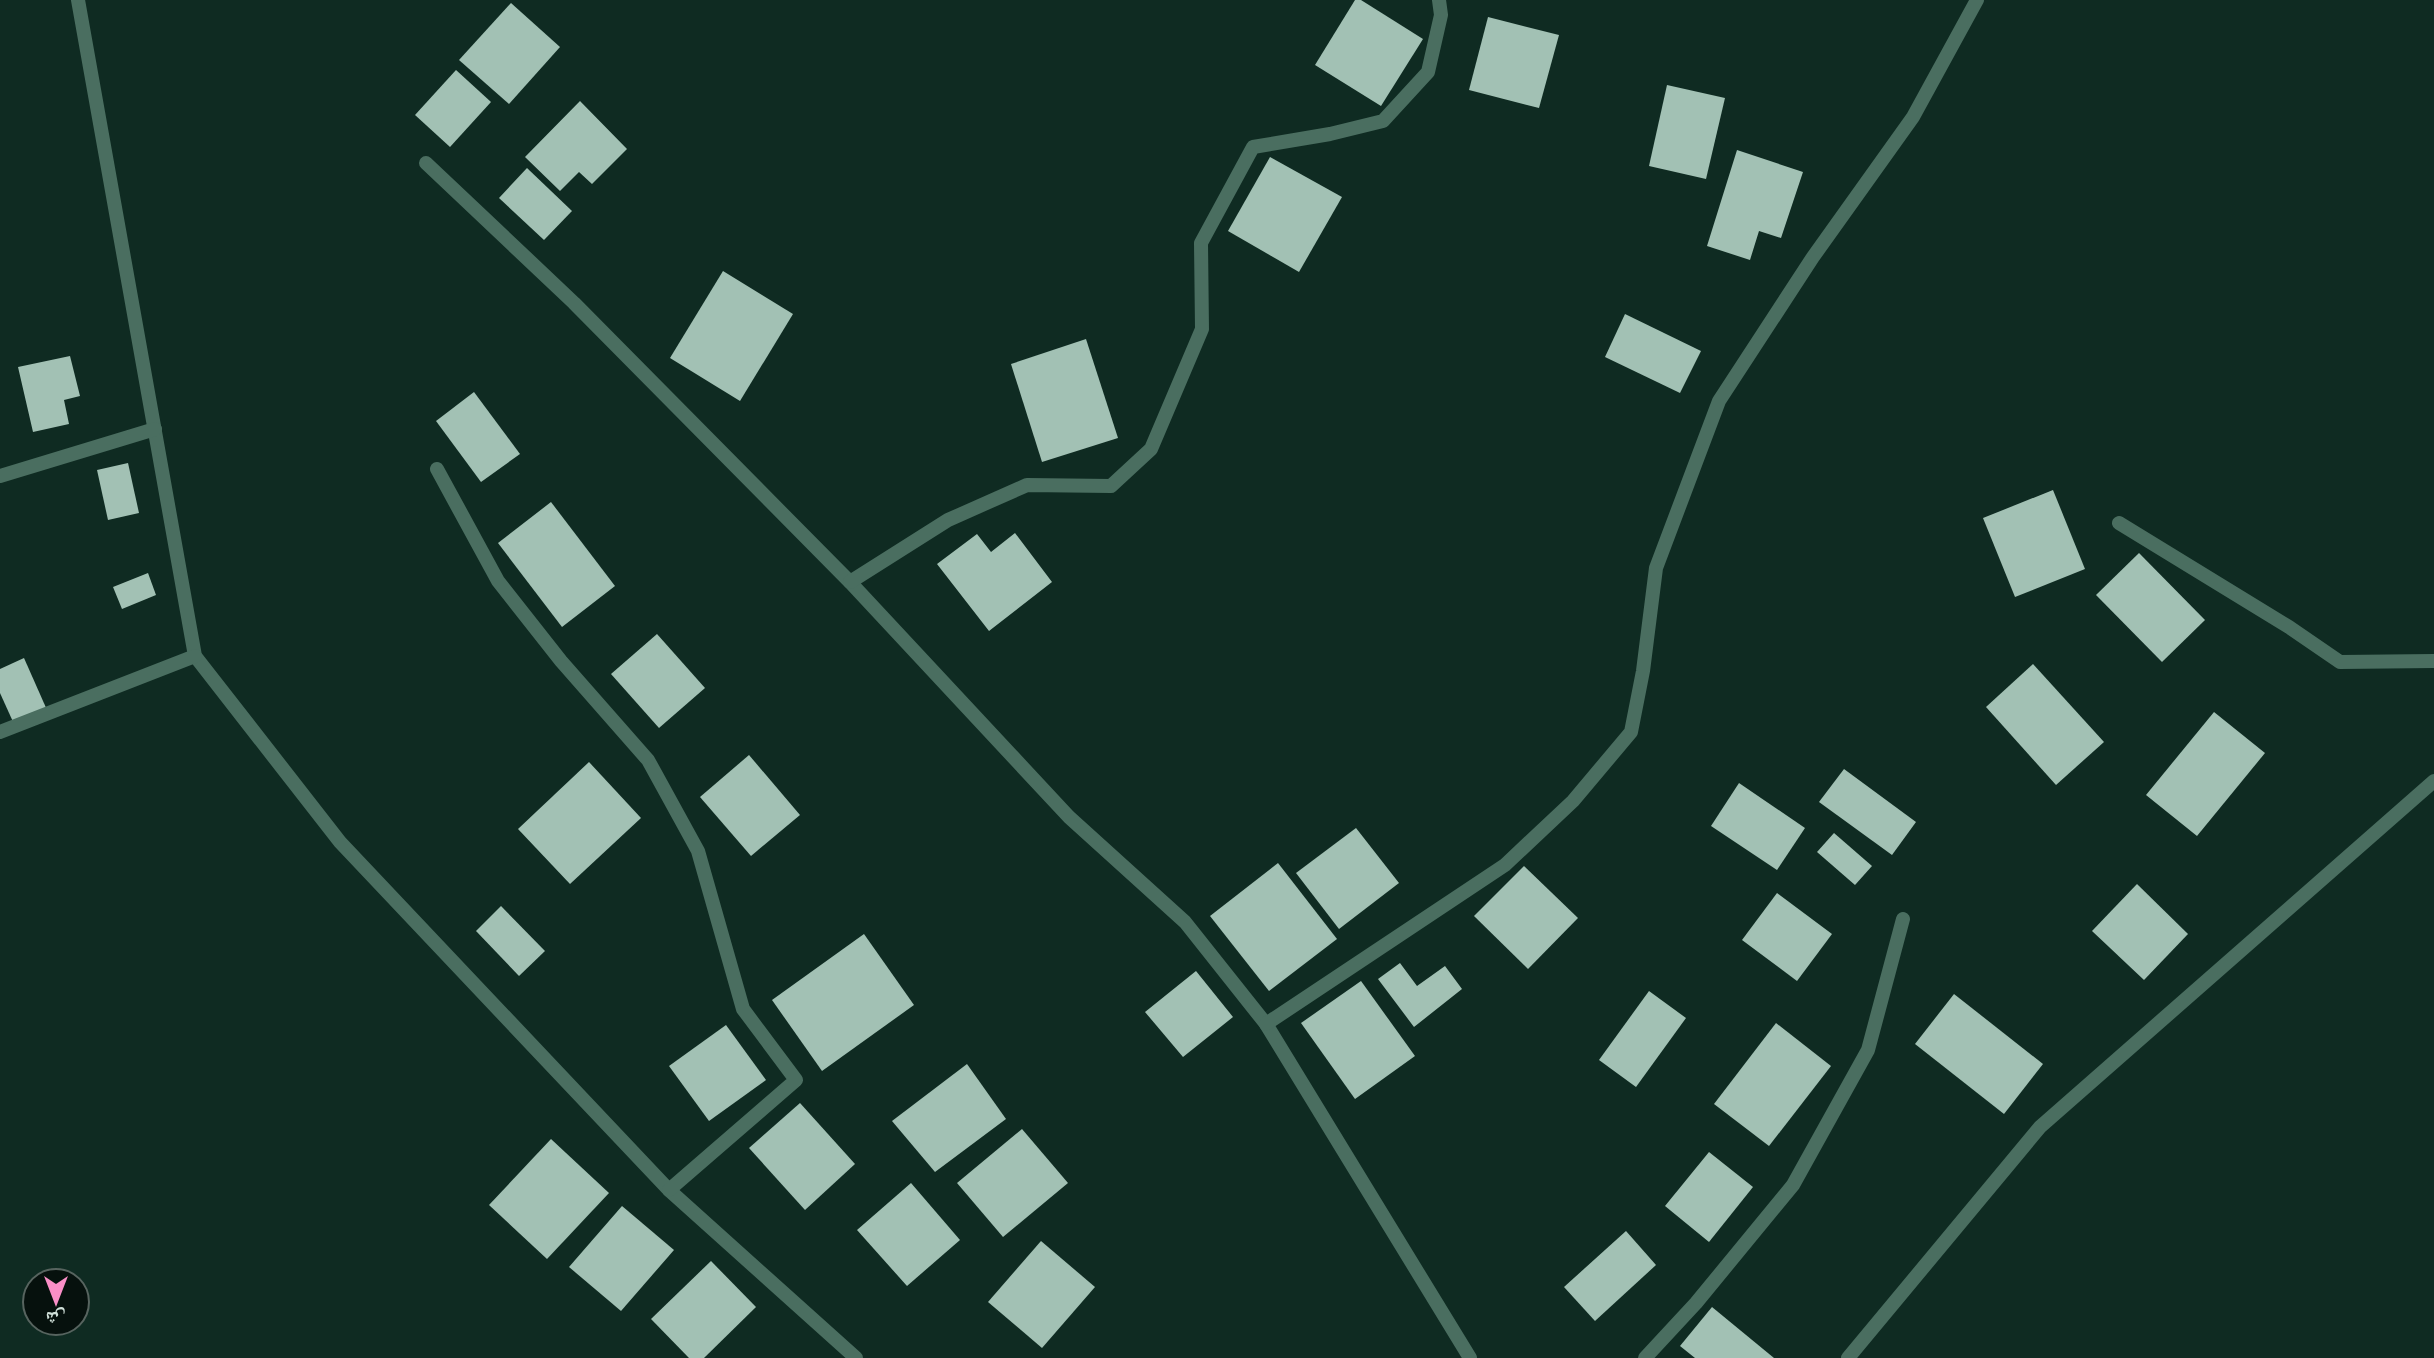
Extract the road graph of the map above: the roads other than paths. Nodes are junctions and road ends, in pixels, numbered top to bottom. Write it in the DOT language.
graph roads {
  1 [pos="78,0"];
  2 [pos="1439,0"];
  3 [pos="1977,0"];
  4 [pos="426,163"];
  5 [pos="155,429"];
  6 [pos="438,468"];
  7 [pos="0,476"];
  8 [pos="2119,523"];
  9 [pos="850,582"];
  10 [pos="195,656"];
  11 [pos="2434,661"];
  12 [pos="0,732"];
  13 [pos="2434,781"];
  14 [pos="1903,919"];
  15 [pos="1266,1024"];
  16 [pos="669,1190"];
  17 [pos="856,1358"];
  18 [pos="1470,1358"];
  19 [pos="1645,1358"];
  20 [pos="1848,1358"];
  1 -- 5 [label="street"];
  2 -- 9 [label="street"];
  3 -- 15 [label="street"];
  4 -- 9 [label="street"];
  5 -- 7 [label="street"];
  5 -- 10 [label="street"];
  6 -- 16 [label="street"];
  8 -- 11 [label="street"];
  9 -- 15 [label="street"];
  10 -- 12 [label="street"];
  10 -- 16 [label="street"];
  13 -- 20 [label="street"];
  14 -- 19 [label="street"];
  15 -- 18 [label="street"];
  16 -- 17 [label="street"];
}
